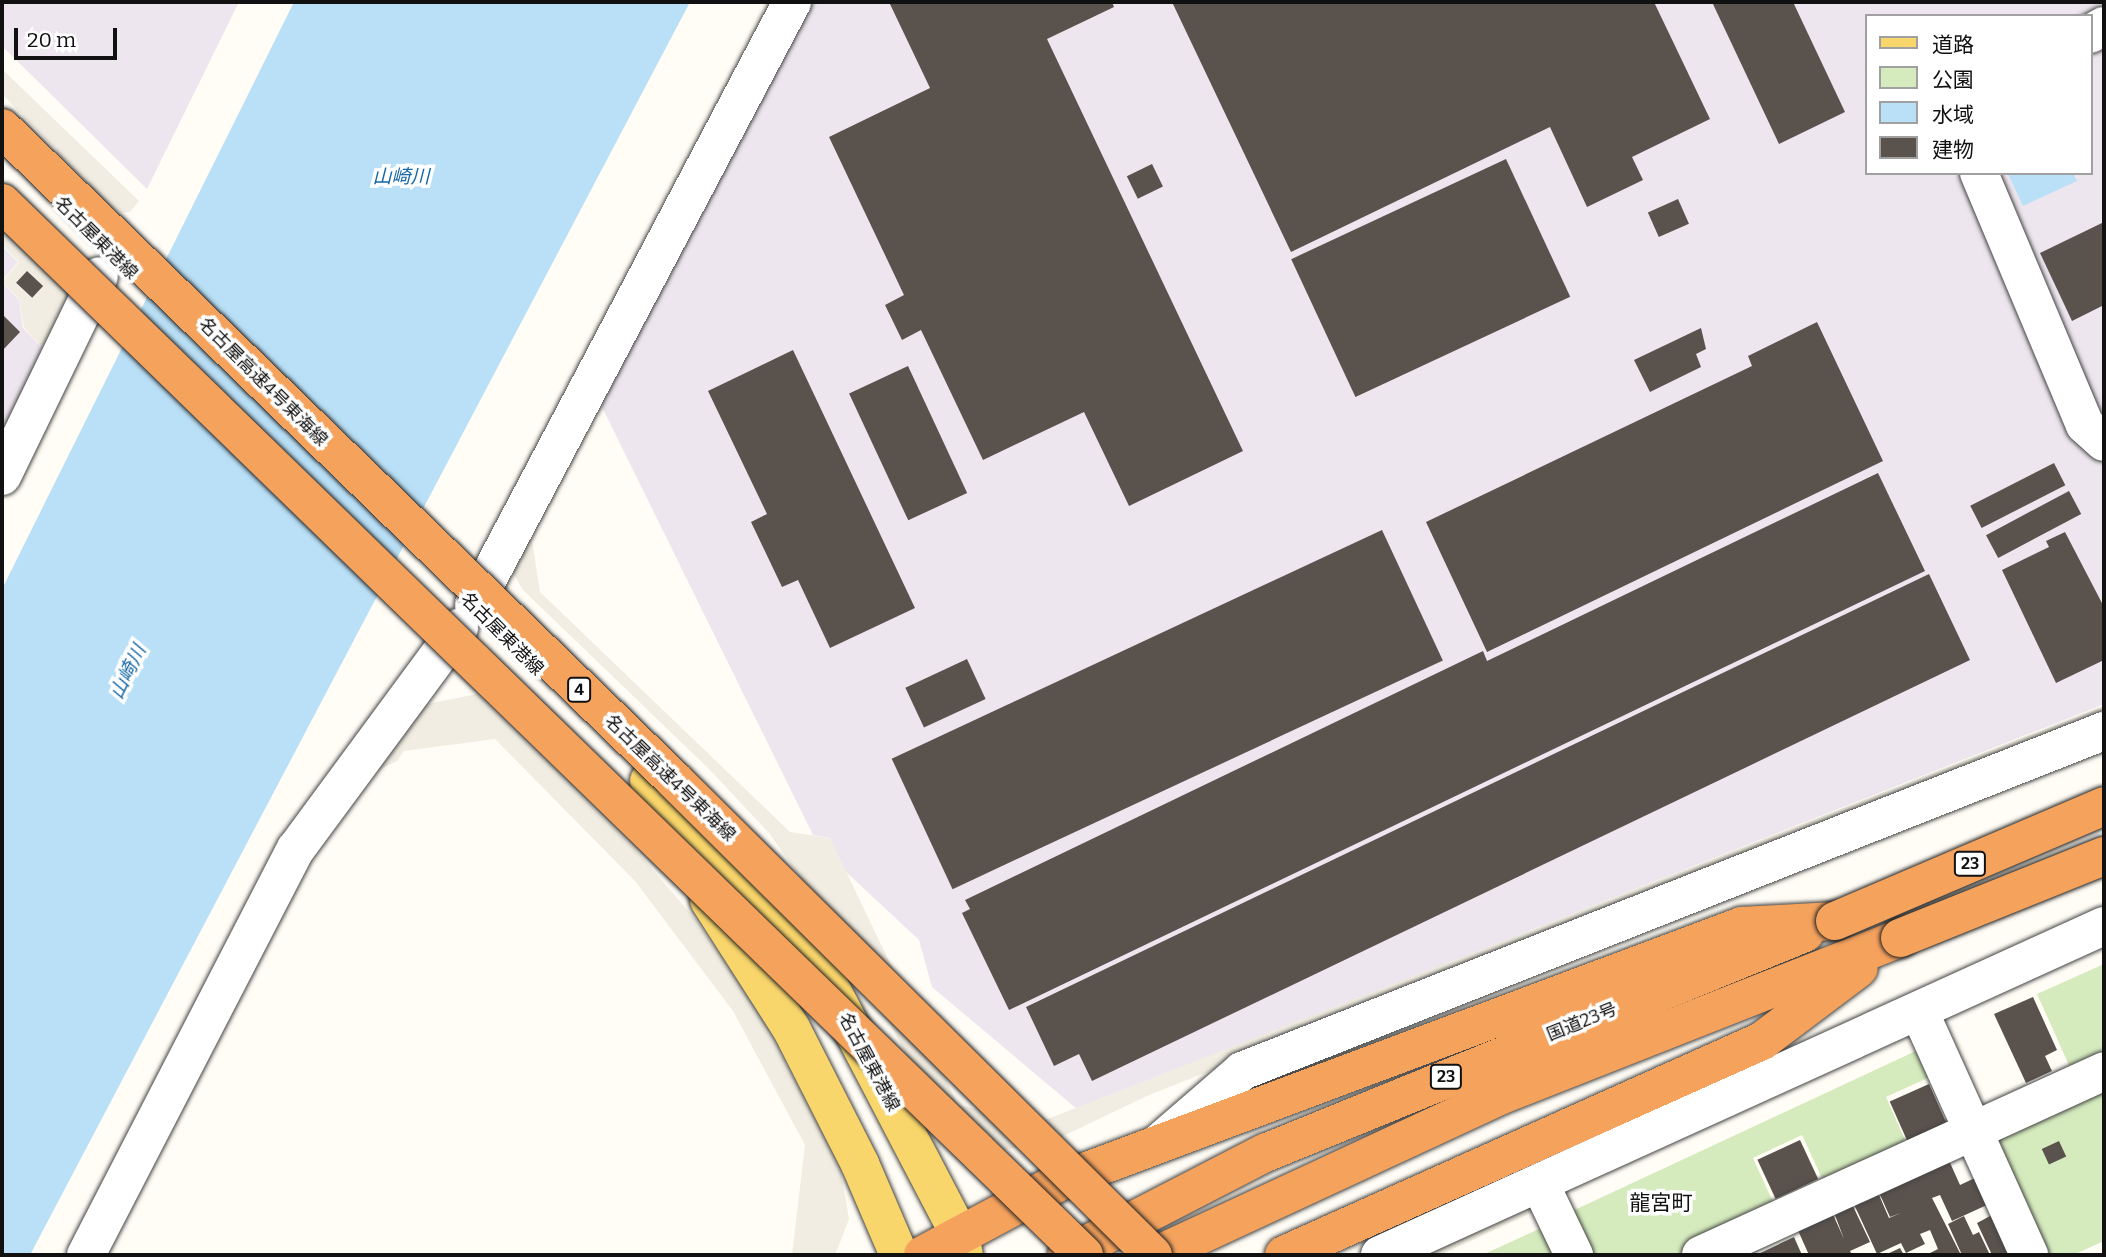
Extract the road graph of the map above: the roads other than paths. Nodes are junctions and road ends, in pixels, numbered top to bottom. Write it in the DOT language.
graph roads {
  1 [pos="792,2"];
  2 [pos="2,128"];
  3 [pos="2,146"];
  4 [pos="1980,175"];
  5 [pos="2,181"];
  6 [pos="2,203"];
  7 [pos="116,282"];
  8 [pos="2104,442"];
  9 [pos="2,476"];
  10 [pos="457,608"];
  11 [pos="2104,732"];
  12 [pos="2104,806"];
  13 [pos="2104,856"];
  14 [pos="1835,920"];
  15 [pos="2104,926"];
  16 [pos="1900,938"];
  17 [pos="1919,1011"];
  18 [pos="2104,1071"];
  19 [pos="1973,1131"];
  20 [pos="1157,1145"];
  21 [pos="1540,1184"];
  22 [pos="962,1245"];
  23 [pos="86,1255"];
  24 [pos="898,1255"];
  25 [pos="923,1255"];
  26 [pos="1067,1255"];
  27 [pos="1084,1255"];
  28 [pos="1155,1255"];
  29 [pos="1284,1255"];
  30 [pos="1380,1255"];
  31 [pos="1574,1255"];
  32 [pos="1701,1255"];
  33 [pos="2029,1255"];
  1 -- 10 [label="street"];
  2 -- 28 [label="highway, 名古屋高速4号東海線 / 4, bridge"];
  3 -- 7 [label="main road, 名古屋東港線"];
  4 -- 8 [label="street"];
  5 -- 7 [label="main road, 名古屋東港線"];
  6 -- 27 [label="highway, bridge"];
  7 -- 9 [label="street"];
  7 -- 10 [label="main road, 名古屋東港線"];
  10 -- 22 [label="main road, 名古屋東港線"];
  10 -- 23 [label="street"];
  10 -- 24 [label="main road, 名古屋東港線"];
  11 -- 20 [label="street"];
  12 -- 14 [label="highway, 国道23号 / 23, bridge"];
  13 -- 16 [label="highway, 23, bridge"];
  14 -- 20 [label="highway"];
  14 -- 26 [label="highway, 国道23号 / 23, bridge"];
  15 -- 17 [label="street"];
  16 -- 28 [label="highway, 23"];
  16 -- 29 [label="highway"];
  17 -- 19 [label="street"];
  17 -- 21 [label="street"];
  18 -- 19 [label="street"];
  19 -- 32 [label="street"];
  19 -- 33 [label="street"];
  20 -- 22 [label="highway"];
  21 -- 30 [label="street"];
  21 -- 31 [label="street"];
  22 -- 25 [label="highway"];
}
